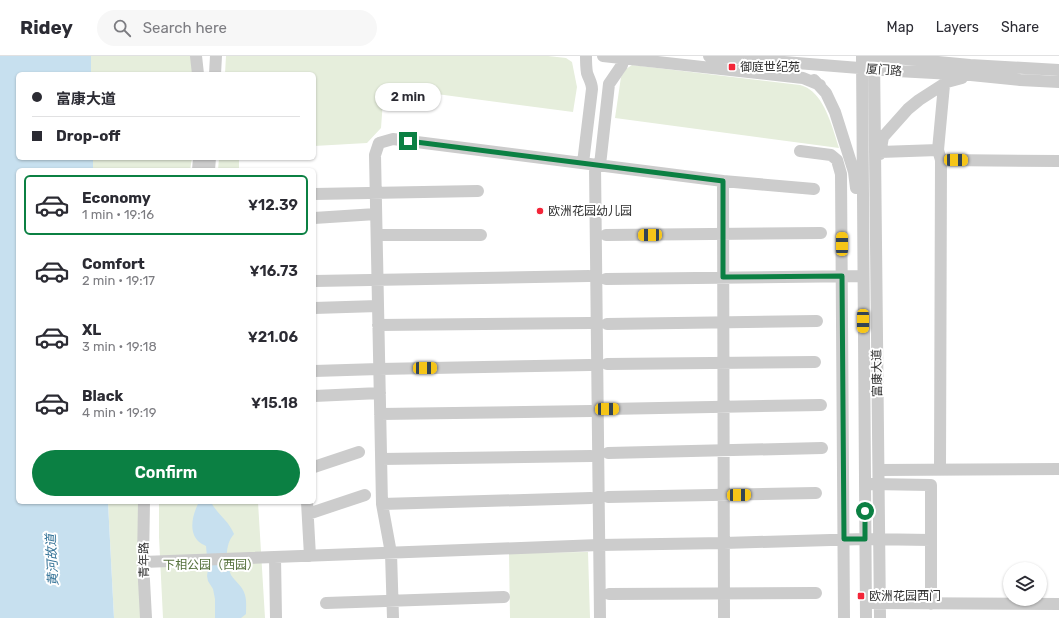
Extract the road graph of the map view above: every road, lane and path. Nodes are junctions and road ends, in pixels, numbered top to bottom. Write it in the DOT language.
graph roads {
  1 [pos="196,56"];
  2 [pos="201,56"];
  3 [pos="212,56"];
  4 [pos="216,56"];
  5 [pos="586,56"];
  6 [pos="603,56"];
  7 [pos="709,56"];
  8 [pos="874,56"];
  9 [pos="940,56"];
  10 [pos="624,57"];
  11 [pos="862,62"];
  12 [pos="793,63"];
  13 [pos="874,69"];
  14 [pos="970,70"];
  15 [pos="1059,70"];
  16 [pos="198,72"];
  17 [pos="202,72"];
  18 [pos="213,72"];
  19 [pos="213,72"];
  20 [pos="1059,82"];
  21 [pos="591,83"];
  22 [pos="609,84"];
  23 [pos="820,85"];
  24 [pos="944,85"];
  25 [pos="800,151"];
  26 [pos="880,152"];
  27 [pos="940,155"];
  28 [pos="1059,162"];
  29 [pos="593,164"];
  30 [pos="723,181"];
  31 [pos="814,189"];
  32 [pos="478,191"];
  33 [pos="376,193"];
  34 [pos="316,194"];
  35 [pos="376,214"];
  36 [pos="876,215"];
  37 [pos="862,216"];
  38 [pos="316,218"];
  39 [pos="821,233"];
  40 [pos="723,234"];
  41 [pos="481,235"];
  42 [pos="606,235"];
  43 [pos="376,236"];
  44 [pos="589,276"];
  45 [pos="842,276"];
  46 [pos="863,276"];
  47 [pos="723,277"];
  48 [pos="378,279"];
  49 [pos="606,279"];
  50 [pos="316,281"];
  51 [pos="378,306"];
  52 [pos="316,308"];
  53 [pos="817,321"];
  54 [pos="723,322"];
  55 [pos="590,323"];
  56 [pos="607,324"];
  57 [pos="378,325"];
  58 [pos="815,362"];
  59 [pos="723,363"];
  60 [pos="607,364"];
  61 [pos="590,365"];
  62 [pos="380,369"];
  63 [pos="316,371"];
  64 [pos="380,394"];
  65 [pos="316,396"];
  66 [pos="821,405"];
  67 [pos="724,407"];
  68 [pos="607,409"];
  69 [pos="591,411"];
  70 [pos="380,414"];
  71 [pos="822,448"];
  72 [pos="724,451"];
  73 [pos="359,452"];
  74 [pos="608,453"];
  75 [pos="591,456"];
  76 [pos="382,459"];
  77 [pos="316,466"];
  78 [pos="940,469"];
  79 [pos="1059,469"];
  80 [pos="879,470"];
  81 [pos="865,484"];
  82 [pos="879,485"];
  83 [pos="816,493"];
  84 [pos="365,495"];
  85 [pos="724,495"];
  86 [pos="608,497"];
  87 [pos="591,498"];
  88 [pos="144,504"];
  89 [pos="151,504"];
  90 [pos="382,504"];
  91 [pos="308,508"];
  92 [pos="844,539"];
  93 [pos="865,539"];
  94 [pos="879,539"];
  95 [pos="931,540"];
  96 [pos="724,543"];
  97 [pos="599,545"];
  98 [pos="391,553"];
  99 [pos="310,556"];
  100 [pos="275,557"];
  101 [pos="147,562"];
  102 [pos="724,593"];
  103 [pos="816,593"];
  104 [pos="609,594"];
  105 [pos="504,597"];
  106 [pos="392,601"];
  107 [pos="326,603"];
  108 [pos="880,603"];
  109 [pos="866,604"];
  110 [pos="931,604"];
  111 [pos="1059,604"];
  112 [pos="146,618"];
  113 [pos="153,618"];
  114 [pos="276,618"];
  115 [pos="393,618"];
  116 [pos="600,618"];
  117 [pos="724,618"];
  118 [pos="844,618"];
  119 [pos="866,618"];
  120 [pos="880,618"];
  1 -- 16 [label="street"];
  2 -- 17 [label="street"];
  3 -- 18 [label="street"];
  4 -- 19 [label="street"];
  5 -- 21 [label="street"];
  6 -- 10 [label="street"];
  7 -- 12 [label="street, 厦门路"];
  8 -- 13 [label="street, 富康大道"];
  8 -- 14 [label="street, 厦门路"];
  9 -- 14 [label="street"];
  10 -- 22 [label="street"];
  10 -- 23 [label="street"];
  11 -- 12 [label="street, 厦门路"];
  11 -- 13 [label="street, 厦门路"];
  11 -- 37 [label="street, 富康大道"];
  12 -- 23 [label="street"];
  13 -- 14 [label="street, 厦门路"];
  13 -- 36 [label="street, 富康大道"];
  14 -- 15 [label="street, 厦门路"];
  14 -- 20 [label="street, 厦门路"];
  14 -- 24 [label="street"];
  21 -- 22 [label="street"];
  21 -- 29 [label="street"];
  22 -- 29 [label="street"];
  23 -- 37 [label="street"];
  24 -- 26 [label="street"];
  24 -- 27 [label="street"];
  25 -- 45 [label="street"];
  26 -- 27 [label="street"];
  26 -- 36 [label="street"];
  27 -- 28 [label="street"];
  27 -- 78 [label="street"];
  29 -- 30 [label="street"];
  29 -- 33 [label="street"];
  29 -- 97 [label="street"];
  30 -- 31 [label="street"];
  30 -- 40 [label="street"];
  32 -- 33 [label="street"];
  33 -- 34 [label="street"];
  33 -- 35 [label="street"];
  35 -- 38 [label="street"];
  35 -- 43 [label="street"];
  36 -- 80 [label="street, 富康大道"];
  37 -- 46 [label="street, 富康大道"];
  39 -- 40 [label="street"];
  40 -- 42 [label="street"];
  40 -- 47 [label="street"];
  41 -- 43 [label="street"];
  43 -- 48 [label="street"];
  44 -- 48 [label="street"];
  45 -- 46 [label="street"];
  45 -- 47 [label="street"];
  45 -- 92 [label="street"];
  46 -- 81 [label="street, 富康大道"];
  47 -- 49 [label="street"];
  47 -- 54 [label="street"];
  48 -- 50 [label="street"];
  48 -- 51 [label="street"];
  51 -- 52 [label="street"];
  51 -- 57 [label="street"];
  53 -- 54 [label="street"];
  54 -- 56 [label="street"];
  54 -- 59 [label="street"];
  55 -- 57 [label="street"];
  57 -- 62 [label="street"];
  58 -- 59 [label="street"];
  59 -- 60 [label="street"];
  59 -- 67 [label="street"];
  61 -- 62 [label="street"];
  62 -- 63 [label="street"];
  62 -- 64 [label="street"];
  64 -- 65 [label="street"];
  64 -- 70 [label="street"];
  66 -- 67 [label="street"];
  67 -- 68 [label="street"];
  67 -- 72 [label="street"];
  69 -- 70 [label="street"];
  70 -- 76 [label="street"];
  71 -- 72 [label="street"];
  72 -- 74 [label="street"];
  72 -- 85 [label="street"];
  73 -- 77 [label="street"];
  75 -- 76 [label="street"];
  76 -- 90 [label="street"];
  78 -- 79 [label="street"];
  78 -- 80 [label="street"];
  80 -- 82 [label="street, 富康大道"];
  81 -- 82 [label="street"];
  81 -- 93 [label="street, 富康大道"];
  82 -- 94 [label="street, 富康大道"];
  82 -- 95 [label="street"];
  83 -- 85 [label="street"];
  84 -- 91 [label="street"];
  85 -- 86 [label="street"];
  85 -- 96 [label="street"];
  87 -- 90 [label="street"];
  88 -- 101 [label="street, 青年路"];
  89 -- 101 [label="street, 青年路"];
  90 -- 98 [label="street"];
  91 -- 99 [label="street"];
  92 -- 93 [label="street"];
  92 -- 96 [label="street"];
  92 -- 118 [label="street"];
  93 -- 94 [label="street"];
  93 -- 109 [label="street, 富康大道"];
  94 -- 95 [label="street"];
  94 -- 108 [label="street, 富康大道"];
  95 -- 110 [label="street"];
  96 -- 97 [label="street"];
  96 -- 102 [label="street"];
  97 -- 98 [label="street"];
  97 -- 116 [label="street"];
  98 -- 99 [label="street"];
  98 -- 106 [label="street"];
  99 -- 100 [label="street"];
  100 -- 101 [label="street"];
  100 -- 114 [label="street"];
  101 -- 112 [label="street, 青年路"];
  101 -- 113 [label="street, 青年路"];
  102 -- 103 [label="street"];
  102 -- 104 [label="street"];
  102 -- 117 [label="street"];
  105 -- 106 [label="street"];
  106 -- 107 [label="street"];
  106 -- 115 [label="street"];
  108 -- 109 [label="street"];
  108 -- 110 [label="street"];
  108 -- 120 [label="street, 富康大道"];
  109 -- 119 [label="street, 富康大道"];
  110 -- 111 [label="street"];
}
